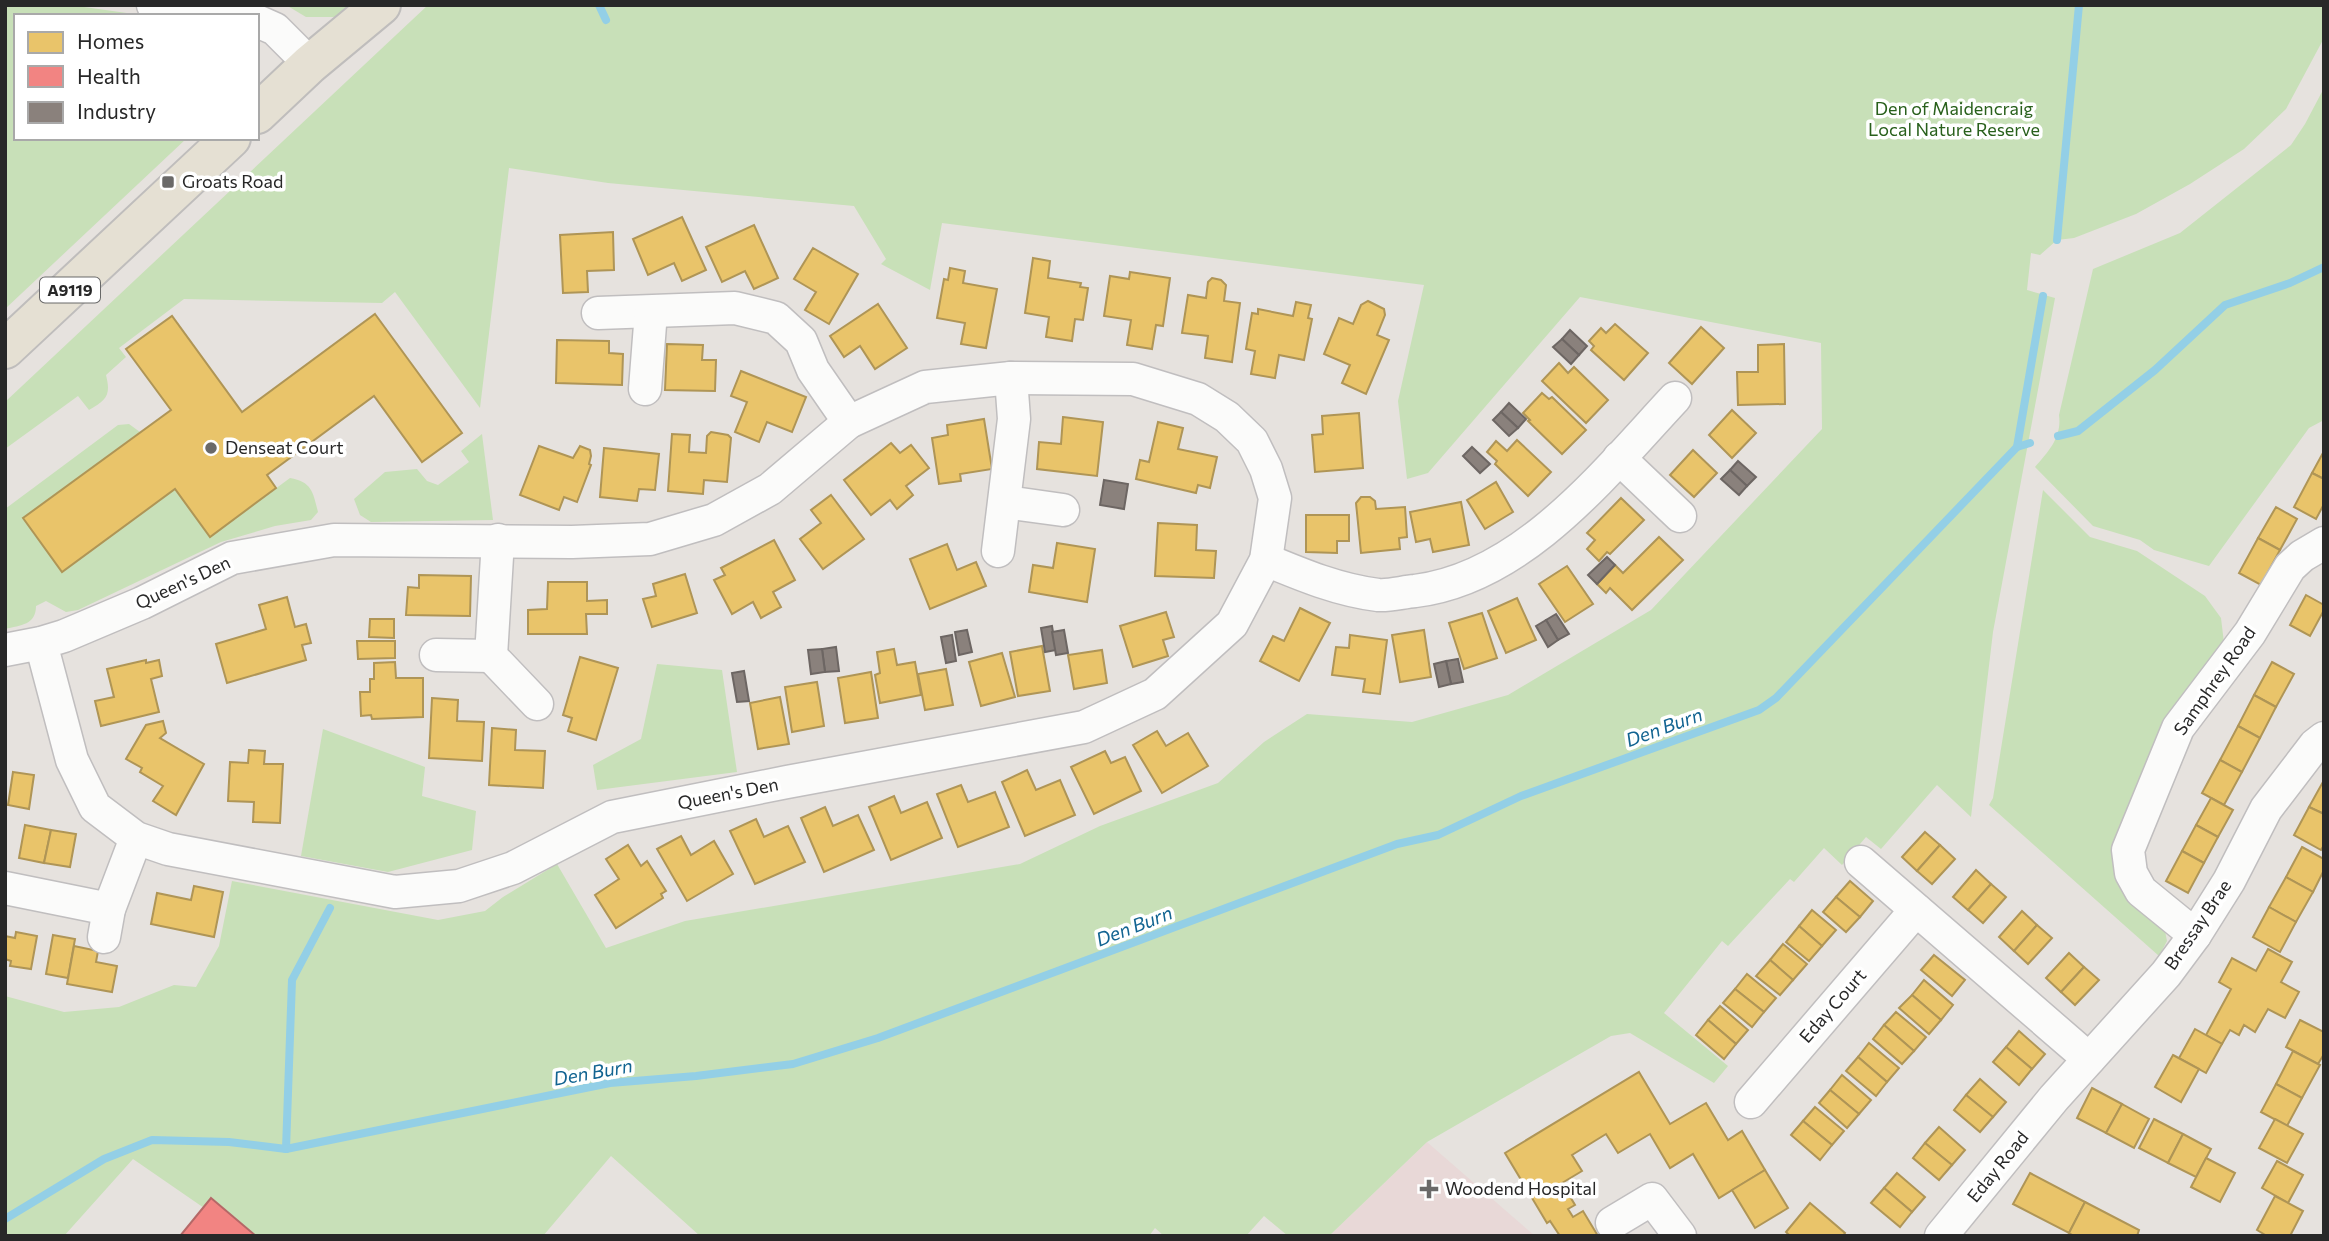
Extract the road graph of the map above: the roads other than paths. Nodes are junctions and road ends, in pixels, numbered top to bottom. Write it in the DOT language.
graph roads {
  1 [pos="381,5"];
  2 [pos="169,6"];
  3 [pos="231,14"];
  4 [pos="259,22"];
  5 [pos="310,64"];
  6 [pos="259,112"];
  7 [pos="229,140"];
  8 [pos="651,312"];
  9 [pos="598,313"];
  10 [pos="5,349"];
  11 [pos="1011,378"];
  12 [pos="645,390"];
  13 [pos="1675,398"];
  14 [pos="849,422"];
  15 [pos="1619,458"];
  16 [pos="1005,502"];
  17 [pos="1063,510"];
  18 [pos="1680,516"];
  19 [pos="498,540"];
  20 [pos="2324,543"];
  21 [pos="998,551"];
  22 [pos="1266,560"];
  23 [pos="41,643"];
  24 [pos="5,650"];
  25 [pos="436,655"];
  26 [pos="491,656"];
  27 [pos="537,704"];
  28 [pos="2324,738"];
  29 [pos="136,838"];
  30 [pos="1861,862"];
  31 [pos="5,888"];
  32 [pos="1916,910"];
  33 [pos="2195,934"];
  34 [pos="2089,1059"];
  35 [pos="2054,1098"];
  36 [pos="1751,1102"];
  37 [pos="1612,1223"];
  38 [pos="1680,1236"];
  39 [pos="1941,1236"];
  1 -- 5 [label="main road"];
  2 -- 3 [label="street"];
  4 -- 5 [label="street"];
  5 -- 6 [label="main road"];
  7 -- 10 [label="main road, A9119"];
  8 -- 9 [label="street"];
  8 -- 12 [label="street"];
  8 -- 14 [label="street"];
  11 -- 14 [label="street, Queen's Den"];
  11 -- 16 [label="street"];
  11 -- 22 [label="street, Queen's Den"];
  13 -- 15 [label="street"];
  14 -- 19 [label="street, Queen's Den"];
  15 -- 18 [label="street"];
  15 -- 22 [label="street"];
  16 -- 17 [label="street"];
  16 -- 21 [label="street"];
  19 -- 23 [label="street, Queen's Den"];
  19 -- 26 [label="street"];
  20 -- 33 [label="street, Samphrey Road"];
  22 -- 29 [label="street, Queen's Den"];
  23 -- 24 [label="street, Queen's Den"];
  23 -- 29 [label="street, Queen's Den"];
  25 -- 26 [label="street"];
  26 -- 27 [label="street"];
  28 -- 33 [label="street, Bressay Brae"];
  29 -- 31 [label="street"];
  30 -- 32 [label="street"];
  32 -- 34 [label="street"];
  32 -- 36 [label="street, Eday Court"];
  33 -- 34 [label="street, Bressay Brae"];
  34 -- 35 [label="street, Bressay Brae"];
  35 -- 39 [label="street, Eday Road"];
  37 -- 38 [label="street"];
}
